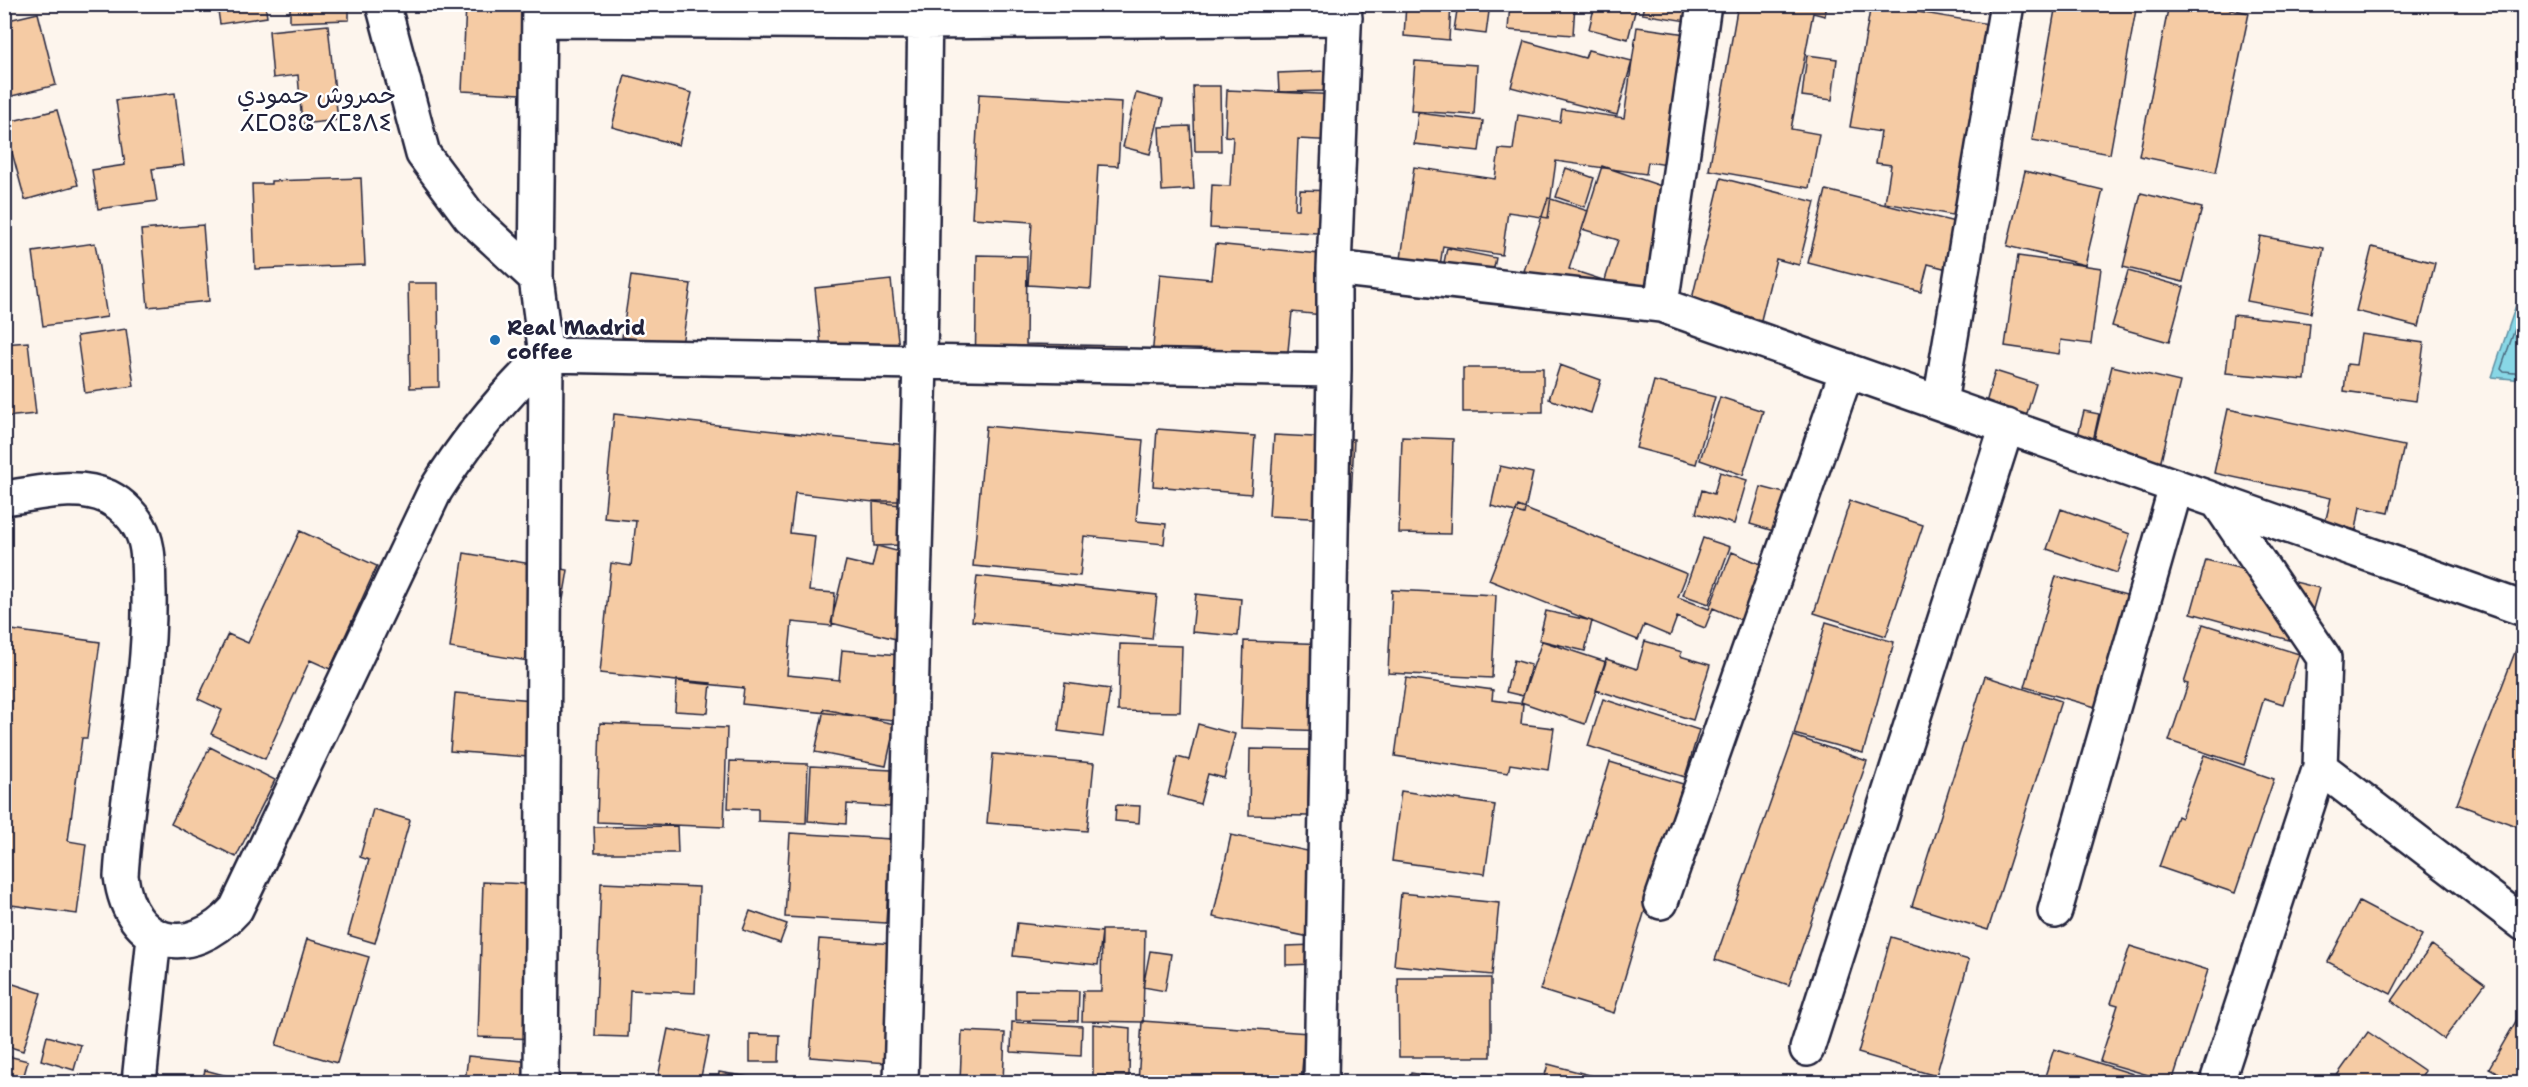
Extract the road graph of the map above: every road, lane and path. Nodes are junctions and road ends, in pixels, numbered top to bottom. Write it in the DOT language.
graph roads {
  1 [pos="383,4"];
  2 [pos="1704,4"];
  3 [pos="2007,4"];
  4 [pos="1345,11"];
  5 [pos="539,12"];
  6 [pos="925,13"];
  7 [pos="1334,268"];
  8 [pos="536,278"];
  9 [pos="1662,305"];
  10 [pos="546,355"];
  11 [pos="920,362"];
  12 [pos="1334,370"];
  13 [pos="1847,370"];
  14 [pos="1940,402"];
  15 [pos="2007,426"];
  16 [pos="2176,487"];
  17 [pos="4,498"];
  18 [pos="2218,502"];
  19 [pos="2523,609"];
  20 [pos="2320,767"];
  21 [pos="1662,902"];
  22 [pos="2055,911"];
  23 [pos="2523,924"];
  24 [pos="154,937"];
  25 [pos="1807,1049"];
  26 [pos="139,1083"];
  27 [pos="542,1083"];
  28 [pos="901,1083"];
  29 [pos="1321,1083"];
  30 [pos="2217,1083"];
  1 -- 8 [label="street"];
  2 -- 9 [label="street"];
  3 -- 14 [label="street"];
  4 -- 6 [label="street"];
  4 -- 7 [label="street"];
  5 -- 6 [label="street"];
  5 -- 8 [label="street"];
  6 -- 11 [label="street"];
  7 -- 9 [label="street"];
  7 -- 12 [label="street"];
  8 -- 10 [label="street"];
  9 -- 13 [label="street"];
  10 -- 11 [label="street"];
  10 -- 24 [label="street"];
  10 -- 27 [label="street"];
  11 -- 12 [label="street"];
  11 -- 28 [label="street"];
  12 -- 29 [label="street"];
  13 -- 14 [label="street"];
  13 -- 21 [label="street"];
  14 -- 15 [label="street"];
  15 -- 16 [label="street"];
  15 -- 25 [label="street"];
  16 -- 18 [label="street"];
  16 -- 22 [label="street"];
  17 -- 24 [label="street"];
  18 -- 19 [label="street"];
  18 -- 20 [label="street"];
  20 -- 23 [label="street"];
  20 -- 30 [label="street"];
  24 -- 26 [label="street"];
}
